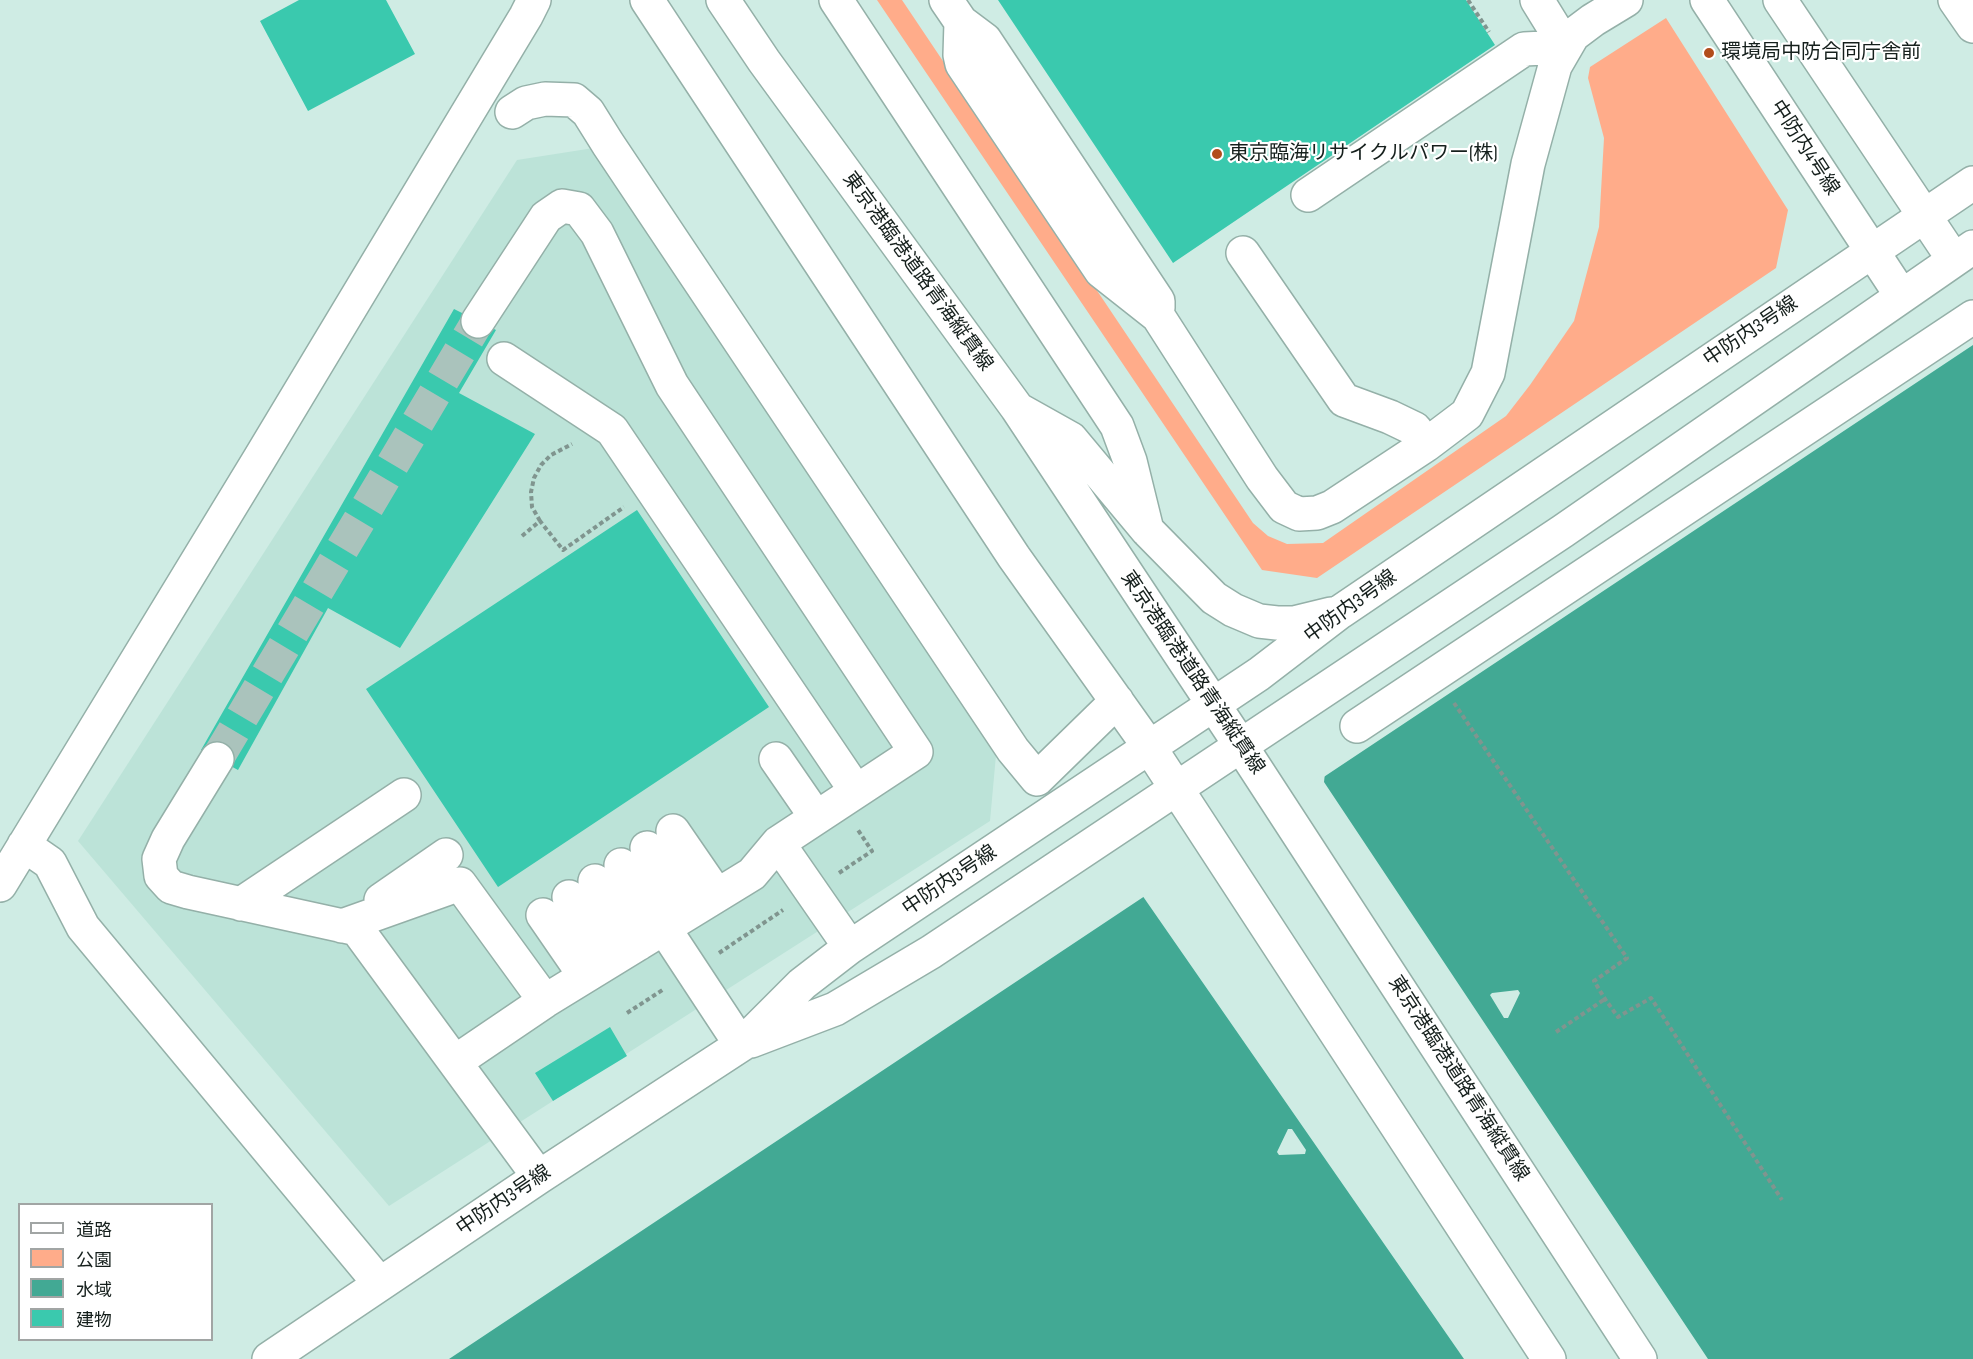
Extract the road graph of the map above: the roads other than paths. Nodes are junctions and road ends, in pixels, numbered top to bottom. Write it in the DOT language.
graph roads {
  1 [pos="534,0"];
  2 [pos="647,0"];
  3 [pos="723,0"];
  4 [pos="836,0"];
  5 [pos="1538,0"];
  6 [pos="1626,0"];
  7 [pos="1707,0"];
  8 [pos="1780,0"];
  9 [pos="1955,0"];
  10 [pos="954,11"];
  11 [pos="1973,26"];
  12 [pos="1566,47"];
  13 [pos="512,112"];
  14 [pos="1973,183"];
  15 [pos="1308,195"];
  16 [pos="1924,216"];
  17 [pos="1871,250"];
  18 [pos="1243,253"];
  19 [pos="1963,253"];
  20 [pos="1901,295"];
  21 [pos="1973,317"];
  22 [pos="478,321"];
  23 [pos="504,359"];
  24 [pos="1017,408"];
  25 [pos="1426,446"];
  26 [pos="1147,530"];
  27 [pos="1340,612"];
  28 [pos="1116,701"];
  29 [pos="1212,705"];
  30 [pos="1357,726"];
  31 [pos="1241,746"];
  32 [pos="1150,748"];
  33 [pos="217,759"];
  34 [pos="776,759"];
  35 [pos="1176,788"];
  36 [pos="855,791"];
  37 [pos="404,795"];
  38 [pos="816,817"];
  39 [pos="778,843"];
  40 [pos="24,846"];
  41 [pos="446,855"];
  42 [pos="608,873"];
  43 [pos="0,885"];
  44 [pos="241,904"];
  45 [pos="342,926"];
  46 [pos="651,936"];
  47 [pos="850,947"];
  48 [pos="545,1001"];
  49 [pos="741,1045"];
  50 [pos="455,1062"];
  51 [pos="539,1177"];
  52 [pos="380,1284"];
  53 [pos="269,1359"];
  54 [pos="1549,1359"];
  55 [pos="1641,1359"];
  1 -- 40 [label="street"];
  2 -- 28 [label="street"];
  3 -- 24 [label="street, 東京港臨港道路青海縦貫線"];
  4 -- 26 [label="street"];
  5 -- 12 [label="street"];
  6 -- 12 [label="street"];
  7 -- 17 [label="street, 中防内4号線"];
  8 -- 16 [label="street"];
  9 -- 11 [label="street"];
  10 -- 25 [label="street"];
  12 -- 15 [label="street"];
  12 -- 25 [label="street"];
  13 -- 28 [label="street"];
  14 -- 16 [label="street, 中防内3号線"];
  16 -- 17 [label="street, 中防内3号線"];
  16 -- 19 [label="street"];
  17 -- 20 [label="street, 中防内4号線"];
  17 -- 27 [label="street, 中防内3号線"];
  18 -- 25 [label="street"];
  19 -- 20 [label="street, 中防内3号線"];
  20 -- 31 [label="street, 中防内3号線"];
  21 -- 30 [label="street"];
  22 -- 36 [label="street"];
  23 -- 36 [label="street"];
  24 -- 26 [label="street"];
  24 -- 29 [label="street, 東京港臨港道路青海縦貫線"];
  26 -- 27 [label="street"];
  27 -- 29 [label="street, 中防内3号線"];
  28 -- 32 [label="street"];
  29 -- 31 [label="street, 東京港臨港道路青海縦貫線"];
  29 -- 32 [label="street, 中防内3号線"];
  31 -- 35 [label="street, 中防内3号線"];
  31 -- 55 [label="street, 東京港臨港道路青海縦貫線"];
  32 -- 35 [label="street"];
  32 -- 47 [label="street, 中防内3号線"];
  33 -- 44 [label="street"];
  34 -- 38 [label="street"];
  35 -- 49 [label="street, 中防内3号線"];
  35 -- 54 [label="street"];
  36 -- 38 [label="street"];
  37 -- 44 [label="street"];
  38 -- 39 [label="street"];
  39 -- 46 [label="street"];
  39 -- 47 [label="street"];
  40 -- 43 [label="street"];
  40 -- 52 [label="street"];
  41 -- 45 [label="street"];
  42 -- 46 [label="street"];
  42 -- 46 [label="street"];
  42 -- 46 [label="street"];
  44 -- 45 [label="street"];
  45 -- 48 [label="street"];
  45 -- 50 [label="street"];
  46 -- 48 [label="street"];
  46 -- 49 [label="street"];
  47 -- 49 [label="street, 中防内3号線"];
  48 -- 50 [label="street"];
  49 -- 51 [label="street, 中防内3号線"];
  50 -- 51 [label="street"];
  51 -- 52 [label="street, 中防内3号線"];
  52 -- 53 [label="street, 中防内3号線"];
}
